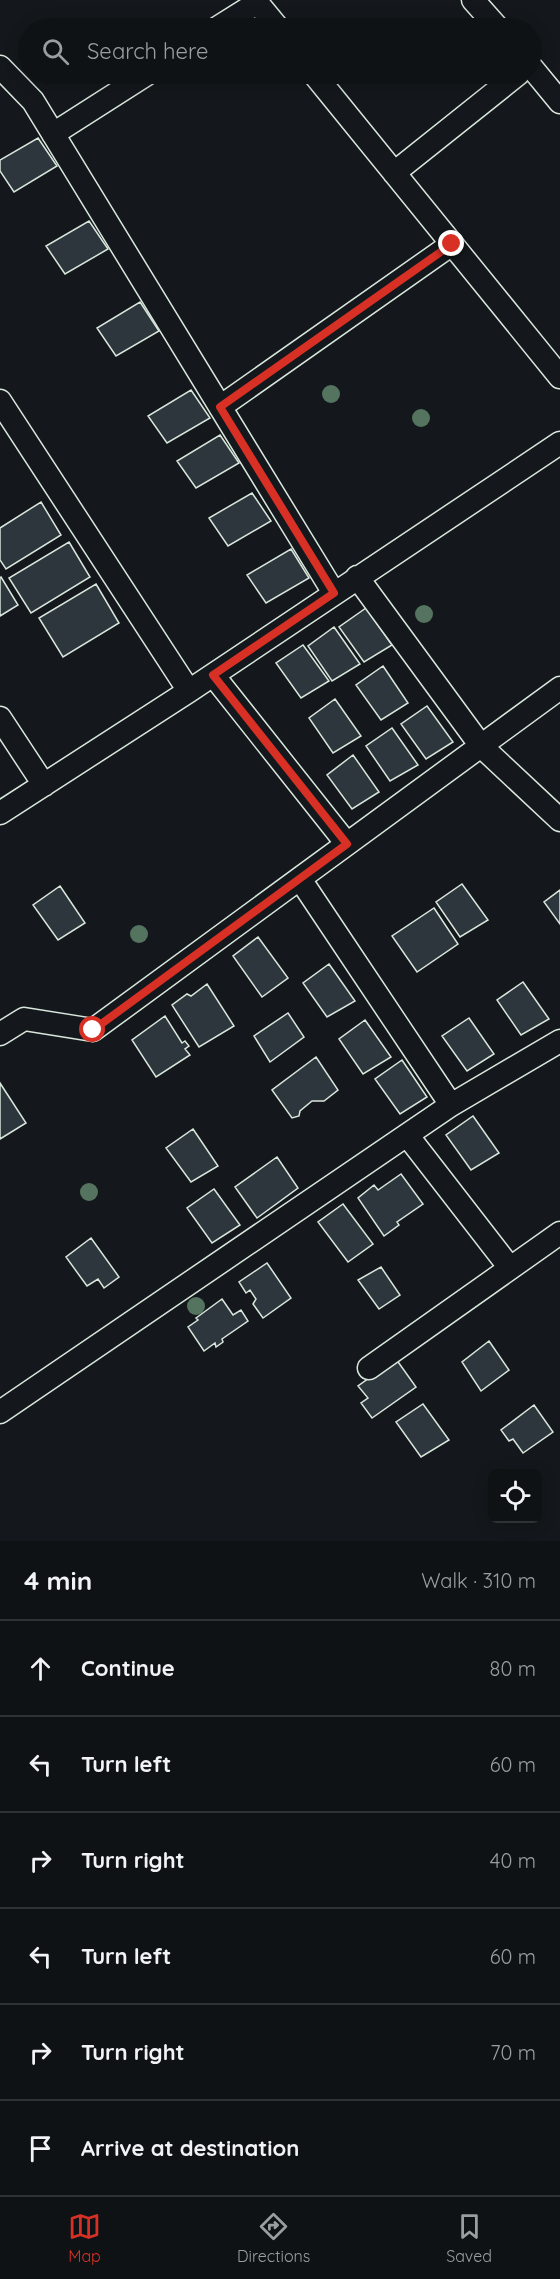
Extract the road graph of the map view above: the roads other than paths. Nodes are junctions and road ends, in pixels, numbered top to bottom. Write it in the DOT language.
graph roads {
  1 [pos="474,0"];
  2 [pos="256,1"];
  3 [pos="231,18"];
  4 [pos="270,18"];
  5 [pos="489,18"];
  6 [pos="0,67"];
  7 [pos="542,81"];
  8 [pos="131,84"];
  9 [pos="322,84"];
  10 [pos="505,84"];
  11 [pos="560,102"];
  12 [pos="52,134"];
  13 [pos="394,173"];
  14 [pos="452,244"];
  15 [pos="560,377"];
  16 [pos="0,401"];
  17 [pos="220,407"];
  18 [pos="560,443"];
  19 [pos="357,577"];
  20 [pos="334,593"];
  21 [pos="213,675"];
  22 [pos="560,688"];
  23 [pos="189,691"];
  24 [pos="0,718"];
  25 [pos="481,746"];
  26 [pos="44,785"];
  27 [pos="0,813"];
  28 [pos="560,820"];
  29 [pos="347,844"];
  30 [pos="300,879"];
  31 [pos="0,1034"];
  32 [pos="560,1041"];
  33 [pos="451,1105"];
  34 [pos="407,1135"];
  35 [pos="560,1233"];
  36 [pos="510,1268"];
  37 [pos="369,1368"];
  38 [pos="0,1412"];
  1 -- 5 [label="street"];
  2 -- 3 [label="street"];
  2 -- 4 [label="street"];
  6 -- 12 [label="street"];
  7 -- 11 [label="street"];
  8 -- 12 [label="street"];
  9 -- 13 [label="street"];
  10 -- 13 [label="street"];
  12 -- 17 [label="street"];
  13 -- 14 [label="street"];
  14 -- 15 [label="street"];
  14 -- 17 [label="street"];
  16 -- 23 [label="street"];
  17 -- 20 [label="street"];
  18 -- 19 [label="street"];
  19 -- 20 [label="street"];
  19 -- 25 [label="street"];
  20 -- 21 [label="street"];
  21 -- 23 [label="street"];
  21 -- 29 [label="street"];
  22 -- 25 [label="street"];
  23 -- 26 [label="street"];
  24 -- 26 [label="street"];
  25 -- 28 [label="street"];
  25 -- 29 [label="street"];
  26 -- 27 [label="street"];
  29 -- 30 [label="street"];
  30 -- 31 [label="street"];
  30 -- 33 [label="street"];
  32 -- 33 [label="street"];
  33 -- 34 [label="street"];
  34 -- 36 [label="street"];
  34 -- 38 [label="street"];
  35 -- 36 [label="street"];
  36 -- 37 [label="street"];
}
